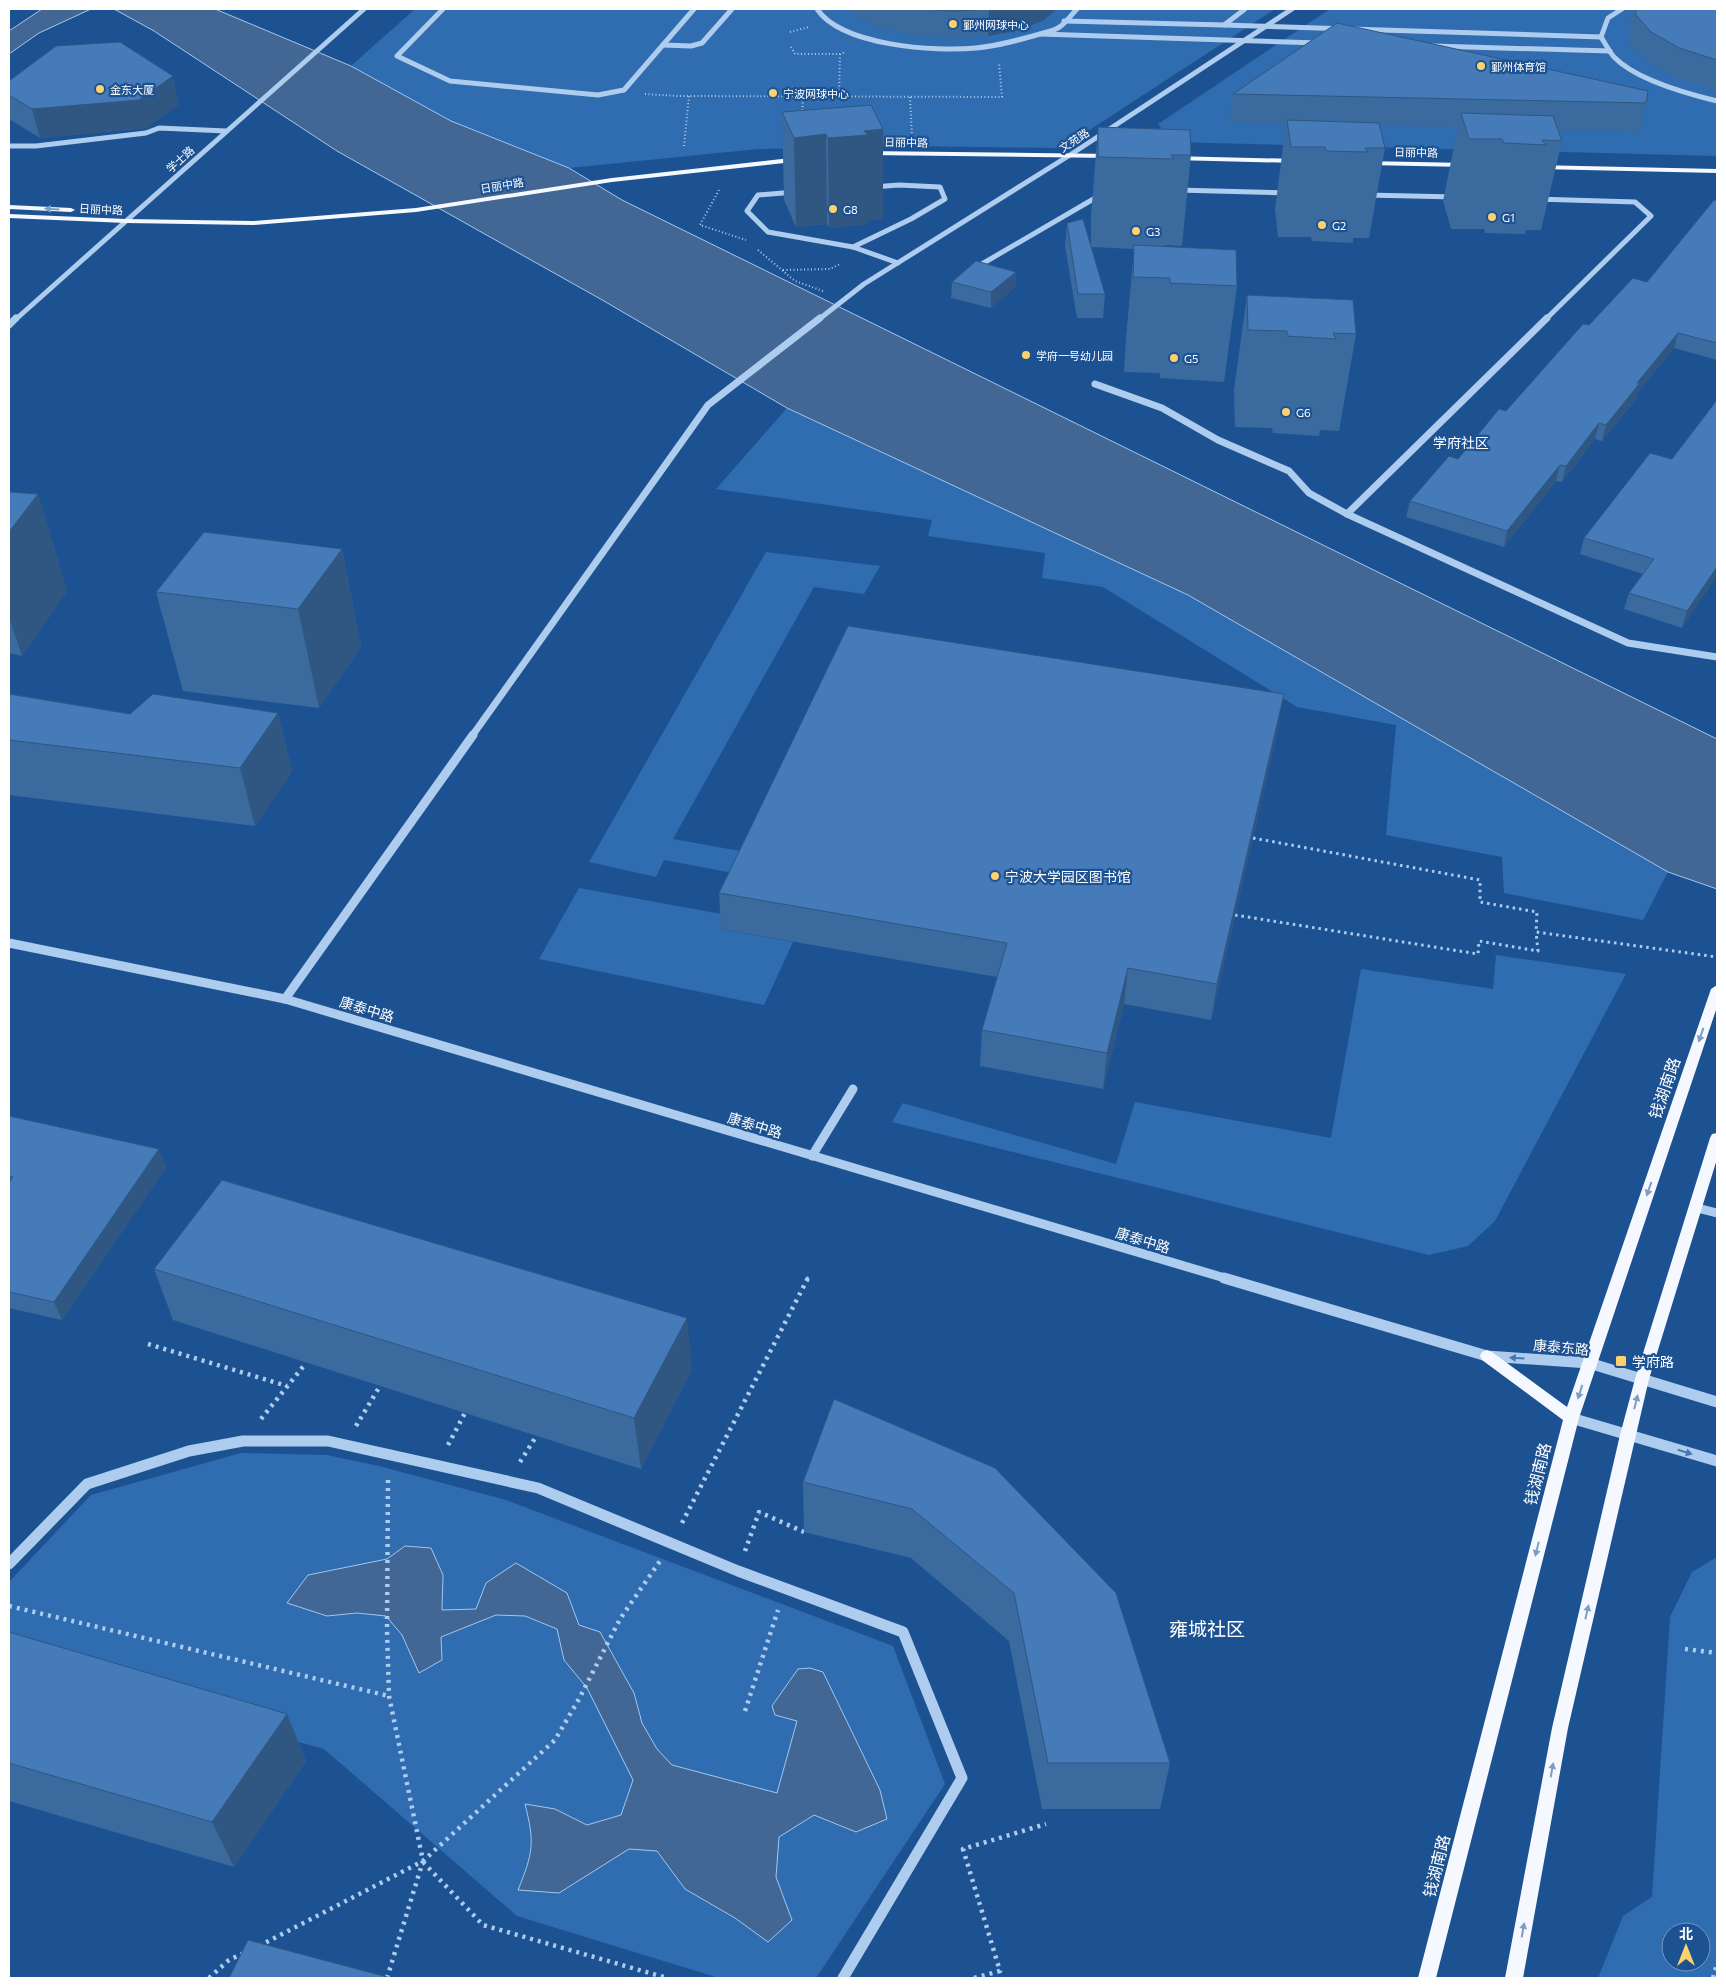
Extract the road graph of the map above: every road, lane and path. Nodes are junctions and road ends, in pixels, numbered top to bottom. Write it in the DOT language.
graph roads {
  1 [pos="364,9"];
  2 [pos="443,9"];
  3 [pos="694,9"];
  4 [pos="732,9"];
  5 [pos="817,9"];
  6 [pos="1076,9"];
  7 [pos="1245,9"];
  8 [pos="1292,9"];
  9 [pos="1622,9"];
  10 [pos="1064,22"];
  11 [pos="1224,25"];
  12 [pos="1266,26"];
  13 [pos="1040,34"];
  14 [pos="1601,37"];
  15 [pos="1243,40"];
  16 [pos="882,42"];
  17 [pos="1322,43"];
  18 [pos="663,44"];
  19 [pos="997,44"];
  20 [pos="1422,46"];
  21 [pos="791,47"];
  22 [pos="1610,51"];
  23 [pos="840,54"];
  24 [pos="624,90"];
  25 [pos="688,96"];
  26 [pos="803,97"];
  27 [pos="839,97"];
  28 [pos="910,97"];
  29 [pos="1717,101"];
  30 [pos="802,114"];
  31 [pos="226,131"];
  32 [pos="912,139"];
  33 [pos="9,146"];
  34 [pos="684,146"];
  35 [pos="861,153"];
  36 [pos="1070,155"];
  37 [pos="1119,156"];
  38 [pos="803,158"];
  39 [pos="1169,158"];
  40 [pos="1309,161"];
  41 [pos="1358,162"];
  42 [pos="1478,165"];
  43 [pos="1528,166"];
  44 [pos="1717,171"];
  45 [pos="870,187"];
  46 [pos="719,190"];
  47 [pos="1172,190"];
  48 [pos="804,192"];
  49 [pos="1108,193"];
  50 [pos="1300,193"];
  51 [pos="1359,195"];
  52 [pos="1467,198"];
  53 [pos="1526,199"];
  54 [pos="9,207"];
  55 [pos="135,213"];
  56 [pos="9,216"];
  57 [pos="152,220"];
  58 [pos="126,221"];
  59 [pos="768,232"];
  60 [pos="746,240"];
  61 [pos="853,248"];
  62 [pos="865,252"];
  63 [pos="898,263"];
  64 [pos="782,270"];
  65 [pos="970,271"];
  66 [pos="864,284"];
  67 [pos="826,292"];
  68 [pos="9,325"];
  69 [pos="1095,384"];
  70 [pos="708,405"];
  71 [pos="1347,514"];
  72 [pos="1717,657"];
  73 [pos="1253,838"];
  74 [pos="1235,915"];
  75 [pos="1536,932"];
  76 [pos="9,943"];
  77 [pos="1717,957"];
  78 [pos="1717,989"];
  79 [pos="285,1000"];
  80 [pos="853,1089"];
  81 [pos="1717,1138"];
  82 [pos="812,1156"];
  83 [pos="1696,1208"];
  84 [pos="1717,1213"];
  85 [pos="808,1277"];
  86 [pos="148,1344"];
  87 [pos="1487,1356"];
  88 [pos="306,1363"];
  89 [pos="1589,1363"];
  90 [pos="1642,1379"];
  91 [pos="287,1386"];
  92 [pos="380,1386"];
  93 [pos="1717,1402"];
  94 [pos="466,1413"];
  95 [pos="1571,1418"];
  96 [pos="1628,1435"];
  97 [pos="537,1436"];
  98 [pos="243,1441"];
  99 [pos="345,1445"];
  100 [pos="388,1455"];
  101 [pos="1717,1461"];
  102 [pos="436,1465"];
  103 [pos="508,1482"];
  104 [pos="804,1532"];
  105 [pos="672,1543"];
  106 [pos="9,1564"];
  107 [pos="738,1571"];
  108 [pos="785,1588"];
  109 [pos="9,1606"];
  110 [pos="1685,1649"];
  111 [pos="1717,1653"];
  112 [pos="389,1696"];
  113 [pos="745,1711"];
  114 [pos="1046,1824"];
  115 [pos="423,1861"];
  116 [pos="1717,1964"];
  117 [pos="209,1978"];
  118 [pos="387,1978"];
  119 [pos="667,1978"];
  120 [pos="843,1978"];
  121 [pos="974,1978"];
  122 [pos="1427,1978"];
  123 [pos="1514,1978"];
  124 [pos="1713,1978"];
  1 -- 31 [label="street, 学士路"];
  2 -- 24 [label="street"];
  3 -- 18 [label="street"];
  4 -- 18 [label="street"];
  5 -- 16 [label="street"];
  6 -- 10 [label="street"];
  7 -- 11 [label="street"];
  8 -- 12 [label="street, 文苑路"];
  9 -- 14 [label="street"];
  10 -- 11 [label="street"];
  10 -- 13 [label="street"];
  11 -- 12 [label="street"];
  12 -- 14 [label="street"];
  12 -- 15 [label="street, 文苑路"];
  13 -- 15 [label="street"];
  13 -- 19 [label="street"];
  14 -- 22 [label="street"];
  15 -- 17 [label="street"];
  15 -- 36 [label="street, 文苑路"];
  16 -- 19 [label="street"];
  16 -- 23 [label="path"];
  18 -- 24 [label="street"];
  19 -- 28 [label="path"];
  20 -- 22 [label="street"];
  21 -- 23 [label="path"];
  22 -- 29 [label="street"];
  23 -- 27 [label="path"];
  24 -- 25 [label="path"];
  25 -- 26 [label="path"];
  25 -- 34 [label="path"];
  26 -- 27 [label="path"];
  26 -- 30 [label="path"];
  27 -- 28 [label="path"];
  28 -- 32 [label="path"];
  31 -- 33 [label="street"];
  31 -- 55 [label="street, 学士路"];
  35 -- 36 [label="main road, 日丽中路"];
  36 -- 37 [label="main road, 日丽中路"];
  36 -- 63 [label="street, 文苑路"];
  38 -- 57 [label="main road, 日丽中路"];
  39 -- 40 [label="main road"];
  41 -- 42 [label="main road, 日丽中路"];
  43 -- 44 [label="main road"];
  45 -- 61 [label="street"];
  46 -- 60 [label="path"];
  47 -- 50 [label="street"];
  48 -- 59 [label="street"];
  49 -- 65 [label="street"];
  51 -- 52 [label="street"];
  53 -- 71 [label="street"];
  55 -- 54 [label="main road, one-way"];
  55 -- 57 [label="main road"];
  55 -- 58 [label="street, 学士路"];
  56 -- 58 [label="main road, 日丽中路"];
  57 -- 58 [label="main road, 日丽中路"];
  58 -- 68 [label="street, 学士路"];
  59 -- 60 [label="path"];
  59 -- 61 [label="street"];
  60 -- 64 [label="path"];
  61 -- 62 [label="street"];
  62 -- 63 [label="street"];
  62 -- 64 [label="path"];
  63 -- 66 [label="street, 文苑路"];
  64 -- 67 [label="path"];
  66 -- 70 [label="street"];
  69 -- 71 [label="street"];
  70 -- 79 [label="street"];
  71 -- 72 [label="street"];
  73 -- 75 [label="path"];
  74 -- 75 [label="path"];
  75 -- 77 [label="path"];
  76 -- 79 [label="street, 康泰中路"];
  78 -- 89 [label="main road, 钱湖南路, one-way"];
  79 -- 82 [label="street, 康泰中路"];
  80 -- 82 [label="street"];
  81 -- 83 [label="main road"];
  82 -- 87 [label="street, 康泰中路"];
  83 -- 84 [label="street"];
  83 -- 90 [label="main road"];
  85 -- 105 [label="path"];
  86 -- 91 [label="path"];
  89 -- 87 [label="street, 康泰东路, one-way"];
  87 -- 95 [label="main road"];
  88 -- 91 [label="path"];
  89 -- 90 [label="street, 康泰东路"];
  89 -- 95 [label="main road, 钱湖南路, one-way"];
  90 -- 93 [label="street, 康泰东路"];
  96 -- 90 [label="main road, one-way"];
  91 -- 98 [label="path"];
  92 -- 99 [label="path"];
  94 -- 102 [label="path"];
  95 -- 96 [label="street"];
  95 -- 122 [label="main road, 钱湖南路, one-way"];
  96 -- 101 [label="street, one-way"];
  123 -- 96 [label="main road, one-way"];
  97 -- 103 [label="path"];
  98 -- 99 [label="street"];
  98 -- 106 [label="street"];
  99 -- 100 [label="street"];
  100 -- 102 [label="street"];
  100 -- 112 [label="path"];
  102 -- 103 [label="street"];
  103 -- 105 [label="street"];
  104 -- 107 [label="path"];
  105 -- 107 [label="street"];
  105 -- 115 [label="path"];
  107 -- 108 [label="street"];
  108 -- 113 [label="path"];
  108 -- 120 [label="street"];
  109 -- 112 [label="path"];
  110 -- 111 [label="path"];
  112 -- 115 [label="path"];
  114 -- 121 [label="path"];
  115 -- 117 [label="path"];
  115 -- 118 [label="path"];
  115 -- 119 [label="path"];
  116 -- 124 [label="path"];
}
